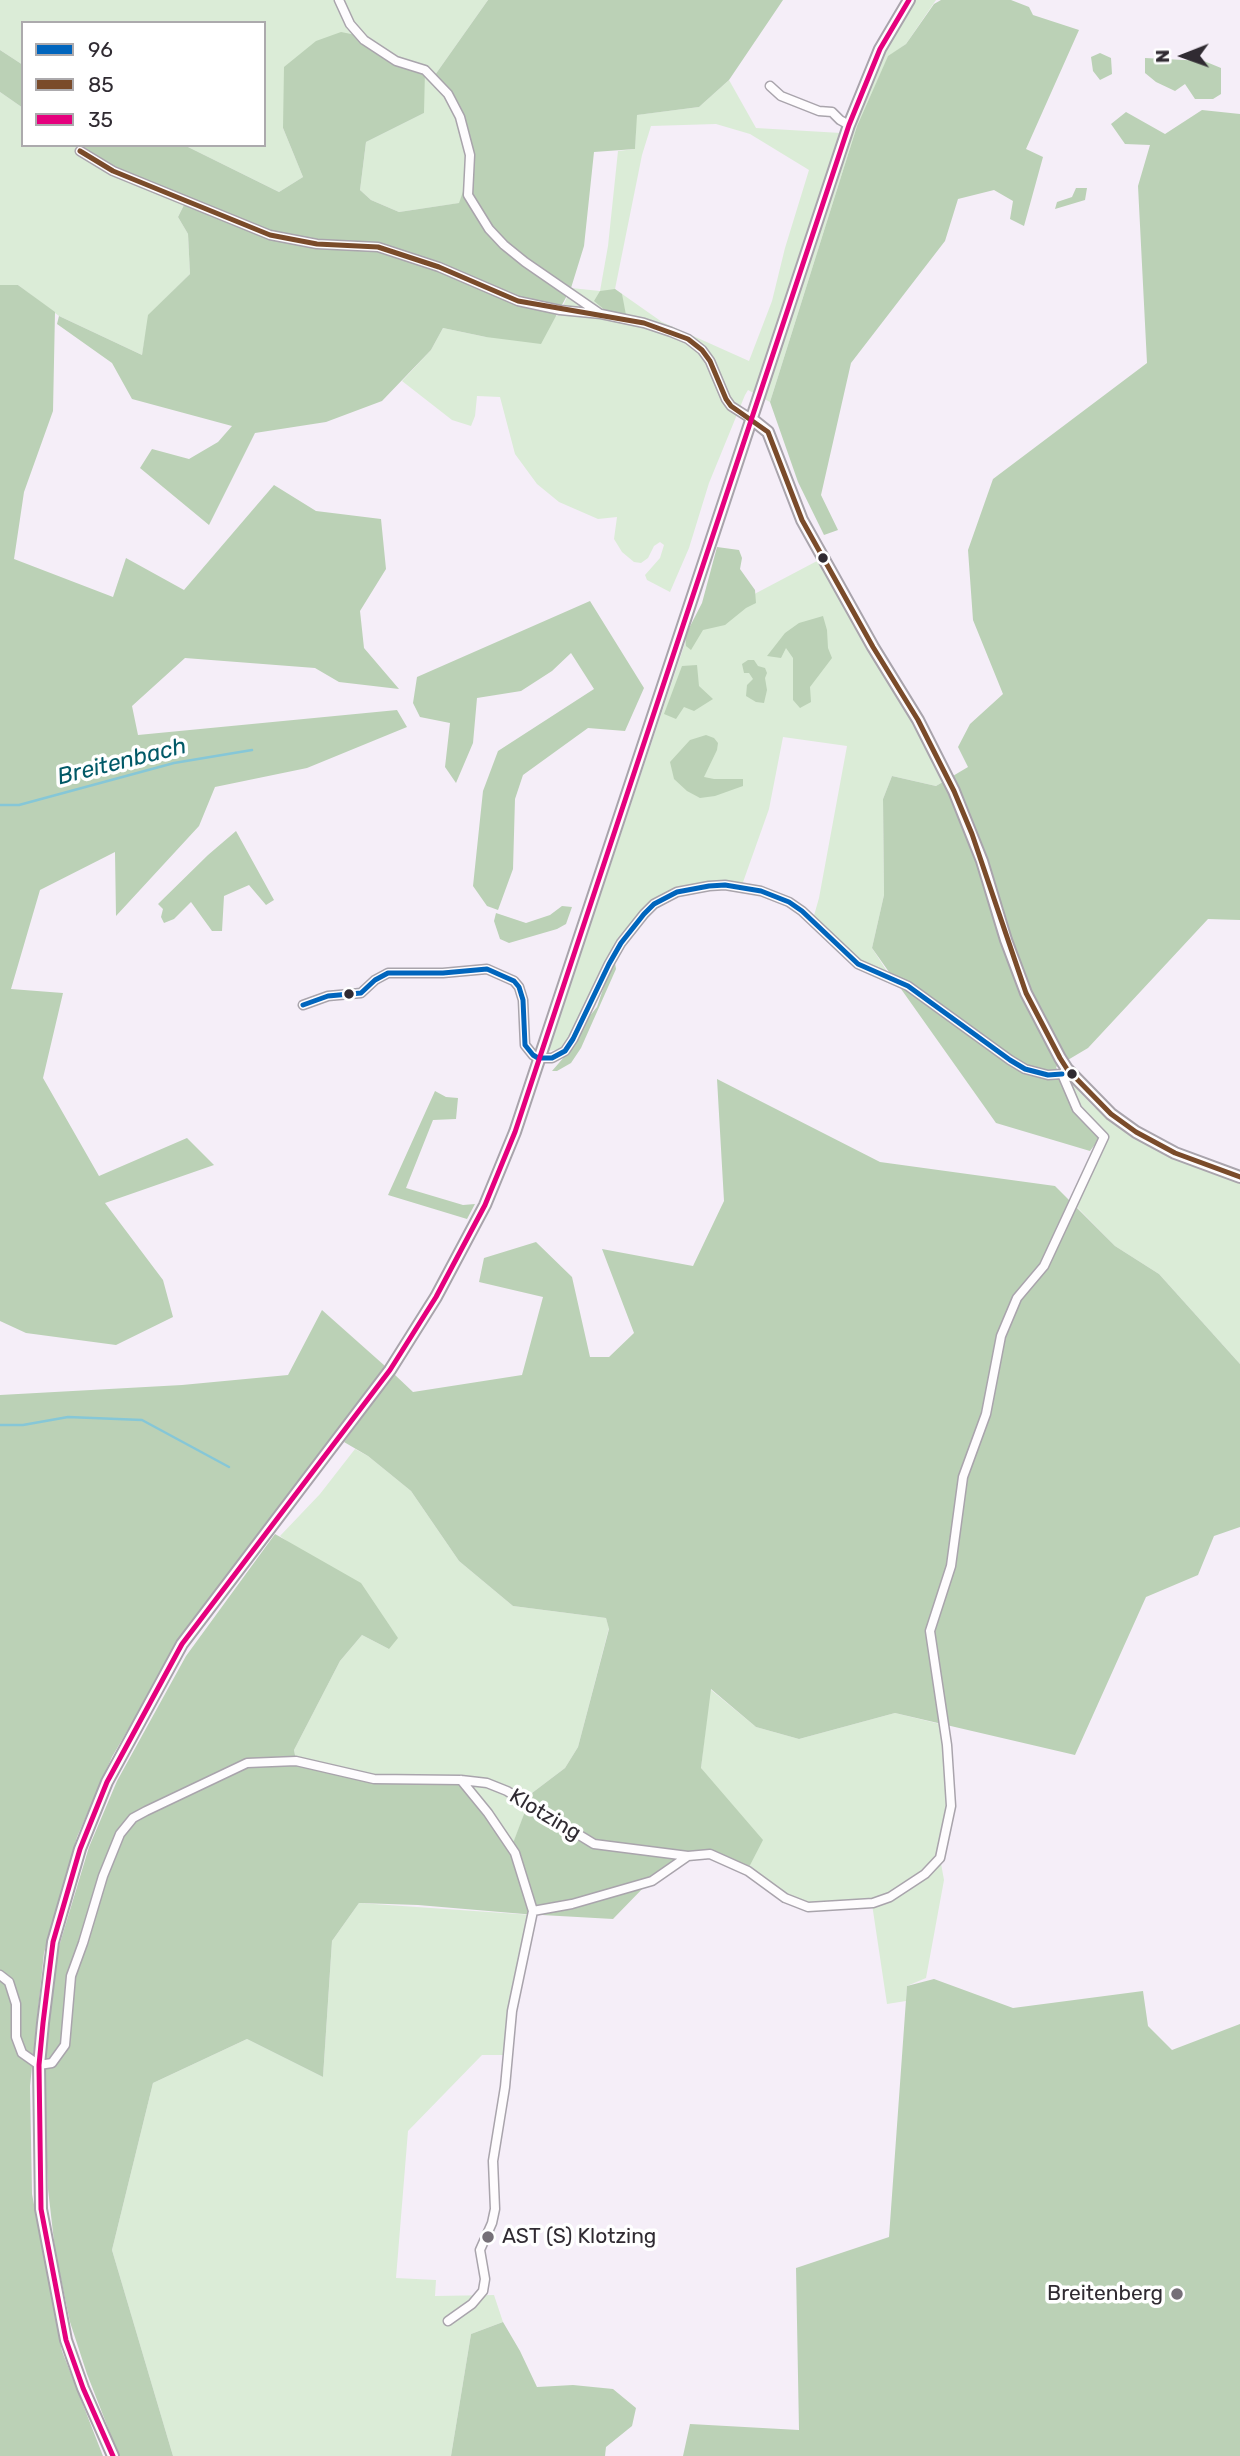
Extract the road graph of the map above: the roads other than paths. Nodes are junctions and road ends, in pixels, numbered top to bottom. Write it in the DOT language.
graph roads {
  1 [pos="339,0"];
  2 [pos="909,0"];
  3 [pos="770,86"];
  4 [pos="849,125"];
  5 [pos="80,151"];
  6 [pos="601,314"];
  7 [pos="753,420"];
  8 [pos="303,1005"];
  9 [pos="538,1058"];
  10 [pos="1065,1072"];
  11 [pos="1240,1177"];
  12 [pos="461,1780"];
  13 [pos="688,1856"];
  14 [pos="533,1910"];
  15 [pos="0,1975"];
  16 [pos="39,2065"];
  17 [pos="448,2321"];
  18 [pos="113,2456"];
  1 -- 6 [label="street"];
  2 -- 4 [label="main road"];
  3 -- 4 [label="street"];
  4 -- 7 [label="main road"];
  5 -- 6 [label="street"];
  6 -- 7 [label="street"];
  7 -- 9 [label="main road"];
  7 -- 10 [label="main road"];
  8 -- 9 [label="street"];
  9 -- 10 [label="street"];
  9 -- 16 [label="main road"];
  10 -- 11 [label="main road"];
  10 -- 13 [label="street, Klotzing"];
  12 -- 13 [label="street, Klotzing"];
  12 -- 14 [label="street"];
  12 -- 16 [label="street, Klotzing"];
  13 -- 14 [label="street"];
  14 -- 17 [label="street"];
  15 -- 16 [label="street"];
  16 -- 18 [label="main road"];
}
